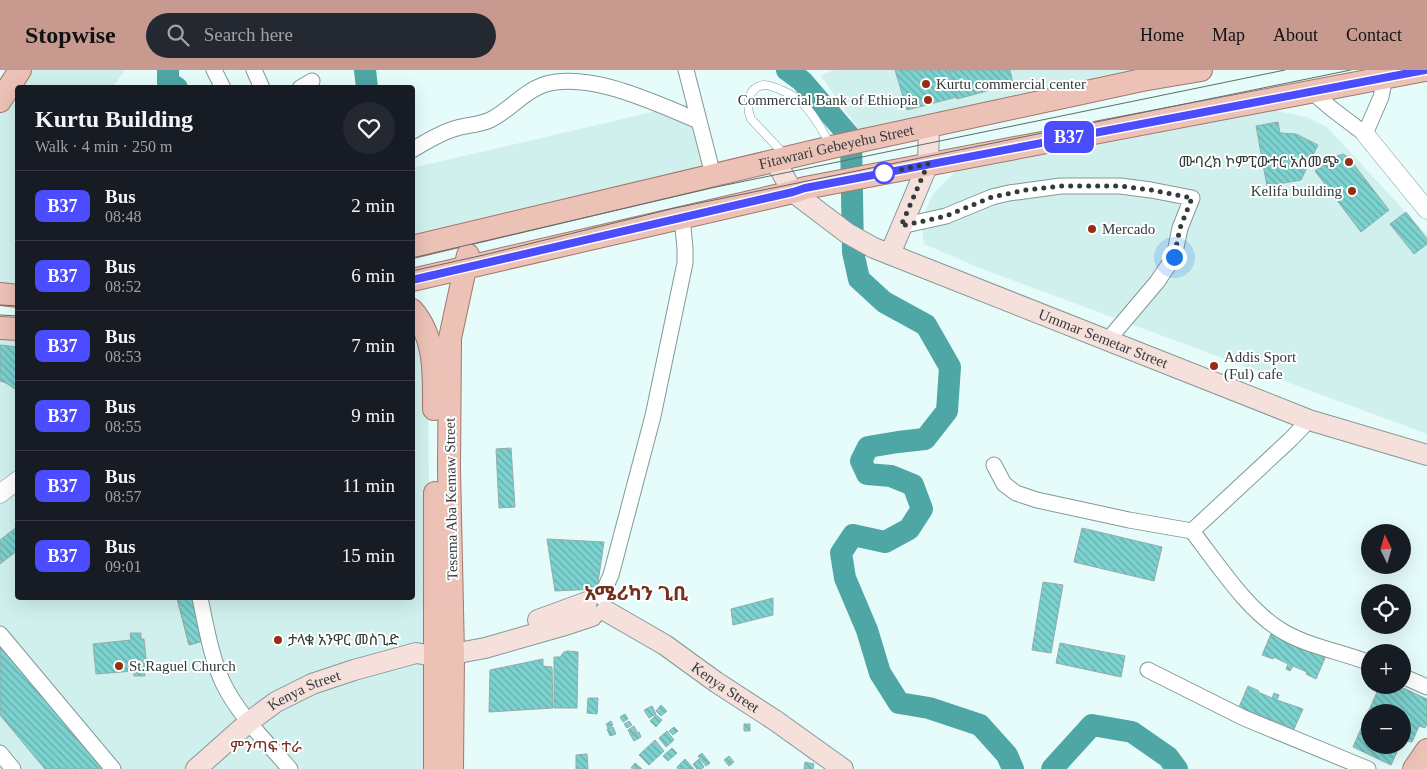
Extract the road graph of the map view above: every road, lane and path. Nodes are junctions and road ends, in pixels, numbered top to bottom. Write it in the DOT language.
graph roads {
  1 [pos="4,70"];
  2 [pos="20,70"];
  3 [pos="214,70"];
  4 [pos="254,70"];
  5 [pos="686,70"];
  6 [pos="1201,70"];
  7 [pos="1425,70"];
  8 [pos="0,76"];
  9 [pos="1385,77"];
  10 [pos="222,85"];
  11 [pos="261,85"];
  12 [pos="1311,91"];
  13 [pos="0,101"];
  14 [pos="700,121"];
  15 [pos="929,126"];
  16 [pos="1365,134"];
  17 [pos="835,147"];
  18 [pos="415,148"];
  19 [pos="781,159"];
  20 [pos="928,164"];
  21 [pos="713,175"];
  22 [pos="793,192"];
  23 [pos="1427,210"];
  24 [pos="682,218"];
  25 [pos="524,220"];
  26 [pos="901,226"];
  27 [pos="474,233"];
  28 [pos="415,246"];
  29 [pos="882,251"];
  30 [pos="535,252"];
  31 [pos="464,269"];
  32 [pos="415,279"];
  33 [pos="0,294"];
  34 [pos="15,296"];
  35 [pos="415,314"];
  36 [pos="0,328"];
  37 [pos="15,329"];
  38 [pos="1108,340"];
  39 [pos="1308,420"];
  40 [pos="1427,456"];
  41 [pos="994,465"];
  42 [pos="15,482"];
  43 [pos="0,494"];
  44 [pos="1192,530"];
  45 [pos="200,600"];
  46 [pos="597,607"];
  47 [pos="0,634"];
  48 [pos="438,651"];
  49 [pos="1361,659"];
  50 [pos="1148,670"];
  51 [pos="1411,680"];
  52 [pos="1427,687"];
  53 [pos="249,722"];
  54 [pos="1427,750"];
  55 [pos="0,754"];
  56 [pos="13,769"];
  57 [pos="113,769"];
  58 [pos="196,769"];
  59 [pos="290,769"];
  60 [pos="435,769"];
  61 [pos="452,769"];
  62 [pos="843,769"];
  63 [pos="1368,769"];
  64 [pos="1414,769"];
  1 -- 8 [label="main road"];
  2 -- 13 [label="main road"];
  3 -- 10 [label="street"];
  4 -- 11 [label="street"];
  5 -- 14 [label="street"];
  6 -- 15 [label="main road, Fitawrari Gebeyehu Street"];
  7 -- 9 [label="main road"];
  9 -- 12 [label="main road"];
  9 -- 16 [label="street"];
  12 -- 16 [label="street"];
  12 -- 20 [label="main road"];
  14 -- 18 [label="street"];
  14 -- 21 [label="street"];
  15 -- 17 [label="main road, Fitawrari Gebeyehu Street"];
  15 -- 20 [label="main road"];
  16 -- 23 [label="street"];
  17 -- 19 [label="main road, Fitawrari Gebeyehu Street"];
  17 -- 19 [label="lane"];
  19 -- 21 [label="main road, Fitawrari Gebeyehu Street"];
  19 -- 22 [label="main road"];
  20 -- 22 [label="main road"];
  20 -- 26 [label="main road"];
  21 -- 25 [label="main road, Fitawrari Gebeyehu Street"];
  22 -- 24 [label="main road"];
  22 -- 29 [label="main road, Ummar Semetar Street"];
  24 -- 30 [label="main road"];
  24 -- 46 [label="street"];
  25 -- 27 [label="main road, Fitawrari Gebeyehu Street"];
  25 -- 30 [label="main road"];
  26 -- 29 [label="main road"];
  26 -- 38 [label="street"];
  27 -- 28 [label="main road, Fitawrari Gebeyehu Street"];
  27 -- 31 [label="main road, Tesema Aba Kemaw Street"];
  29 -- 38 [label="main road, Ummar Semetar Street"];
  30 -- 31 [label="main road"];
  31 -- 32 [label="main road"];
  31 -- 48 [label="main road, Tesema Aba Kemaw Street"];
  33 -- 34 [label="main road"];
  35 -- 48 [label="main road, Tesema Aba Kemaw Street"];
  36 -- 37 [label="main road"];
  38 -- 39 [label="main road, Ummar Semetar Street"];
  39 -- 40 [label="main road, Ummar Semetar Street"];
  39 -- 44 [label="street"];
  41 -- 44 [label="street"];
  42 -- 43 [label="street"];
  44 -- 49 [label="street"];
  45 -- 53 [label="street"];
  46 -- 48 [label="main road, Kenya Street"];
  46 -- 62 [label="main road, Kenya Street"];
  47 -- 57 [label="street"];
  48 -- 53 [label="main road, Kenya Street"];
  48 -- 60 [label="main road, Tesema Aba Kemaw Street"];
  48 -- 61 [label="main road, Tesema Aba Kemaw Street"];
  50 -- 63 [label="street"];
  51 -- 52 [label="street"];
  53 -- 58 [label="main road, Kenya Street"];
  53 -- 59 [label="street"];
  54 -- 64 [label="main road"];
  55 -- 56 [label="street"];
}
